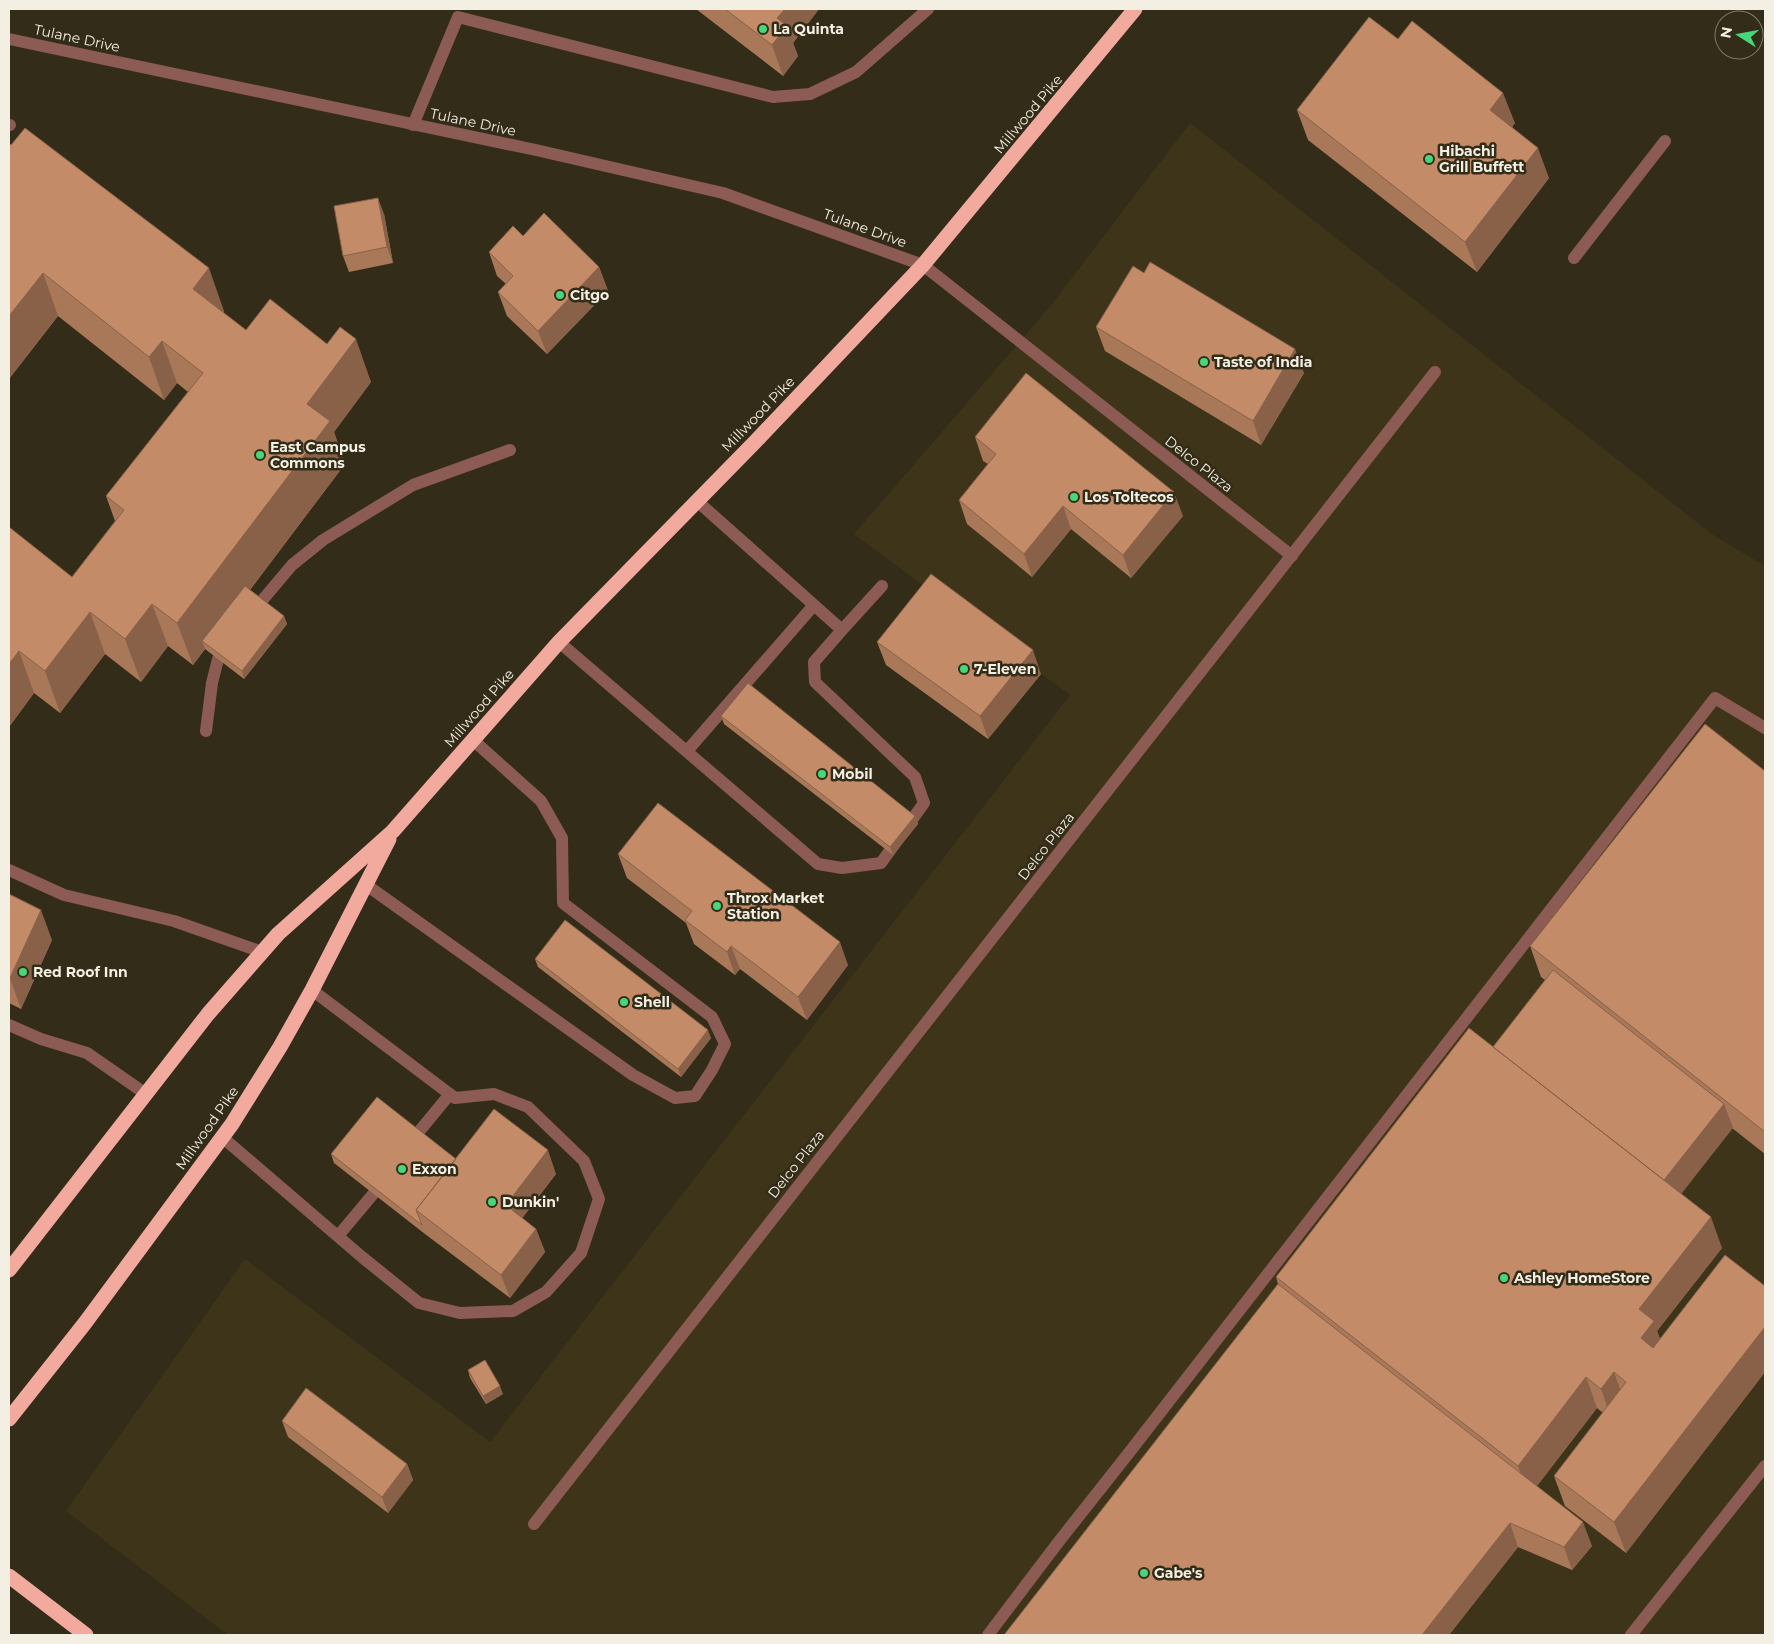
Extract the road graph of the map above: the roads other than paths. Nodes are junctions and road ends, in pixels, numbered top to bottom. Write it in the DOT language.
graph roads {
  1 [pos="928,9"];
  2 [pos="1135,9"];
  3 [pos="9,39"];
  4 [pos="413,125"];
  5 [pos="1665,142"];
  6 [pos="1574,258"];
  7 [pos="923,265"];
  8 [pos="1435,372"];
  9 [pos="510,450"];
  10 [pos="697,501"];
  11 [pos="1292,556"];
  12 [pos="882,586"];
  13 [pos="260,604"];
  14 [pos="814,605"];
  15 [pos="842,630"];
  16 [pos="559,642"];
  17 [pos="218,659"];
  18 [pos="1765,728"];
  19 [pos="206,731"];
  20 [pos="473,740"];
  21 [pos="687,751"];
  22 [pos="393,831"];
  23 [pos="9,870"];
  24 [pos="365,884"];
  25 [pos="262,952"];
  26 [pos="312,990"];
  27 [pos="9,1025"];
  28 [pos="146,1094"];
  29 [pos="450,1094"];
  30 [pos="417,1134"];
  31 [pos="222,1137"];
  32 [pos="374,1193"];
  33 [pos="338,1236"];
  34 [pos="9,1270"];
  35 [pos="9,1419"];
  36 [pos="1765,1466"];
  37 [pos="534,1524"];
  38 [pos="9,1576"];
  39 [pos="86,1635"];
  40 [pos="988,1635"];
  41 [pos="1632,1635"];
  1 -- 4 [label="street"];
  2 -- 7 [label="highway, Millwood Pike"];
  3 -- 4 [label="street, Tulane Drive"];
  4 -- 7 [label="street, Tulane Drive"];
  5 -- 6 [label="street"];
  7 -- 10 [label="highway, Millwood Pike"];
  7 -- 11 [label="street, Delco Plaza"];
  8 -- 11 [label="street"];
  9 -- 13 [label="street"];
  10 -- 14 [label="street"];
  10 -- 16 [label="highway, Millwood Pike"];
  11 -- 37 [label="street, Delco Plaza"];
  12 -- 15 [label="street"];
  14 -- 15 [label="street"];
  14 -- 21 [label="street"];
  15 -- 21 [label="street"];
  16 -- 20 [label="highway, Millwood Pike"];
  16 -- 21 [label="street"];
  17 -- 19 [label="street"];
  18 -- 40 [label="street"];
  20 -- 22 [label="highway, Millwood Pike"];
  20 -- 24 [label="street"];
  22 -- 24 [label="highway, Millwood Pike"];
  22 -- 25 [label="highway, Millwood Pike"];
  23 -- 25 [label="street"];
  24 -- 26 [label="highway, Millwood Pike"];
  25 -- 28 [label="highway, Millwood Pike"];
  26 -- 29 [label="street"];
  26 -- 31 [label="highway, Millwood Pike"];
  27 -- 28 [label="street"];
  28 -- 34 [label="highway, Millwood Pike"];
  29 -- 30 [label="street"];
  29 -- 33 [label="street"];
  31 -- 33 [label="street"];
  31 -- 35 [label="highway, Millwood Pike"];
  32 -- 33 [label="street"];
  36 -- 41 [label="street"];
  38 -- 39 [label="highway"];
}
